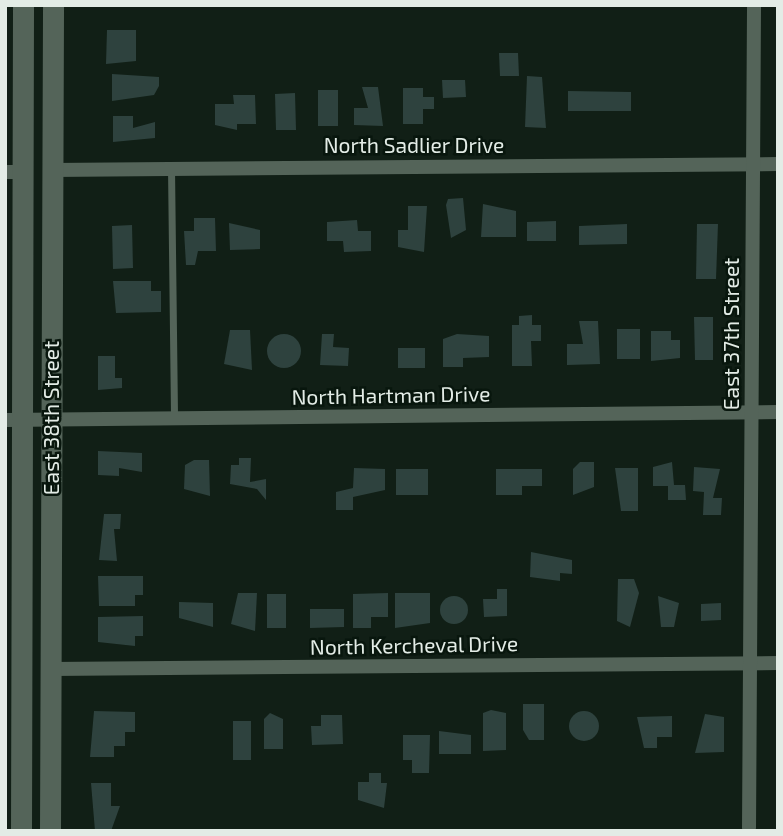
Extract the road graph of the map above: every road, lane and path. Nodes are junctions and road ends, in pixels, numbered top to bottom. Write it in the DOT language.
graph roads {
  1 [pos="23,5"];
  2 [pos="53,5"];
  3 [pos="754,5"];
  4 [pos="753,164"];
  5 [pos="778,164"];
  6 [pos="171,168"];
  7 [pos="52,170"];
  8 [pos="14,172"];
  9 [pos="751,412"];
  10 [pos="778,412"];
  11 [pos="174,419"];
  12 [pos="14,420"];
  13 [pos="51,420"];
  14 [pos="750,663"];
  15 [pos="778,663"];
  16 [pos="51,669"];
  17 [pos="14,670"];
  18 [pos="749,828"];
  19 [pos="22,831"];
  20 [pos="50,831"];
  1 -- 8 [label="main road, East 38th Street"];
  2 -- 7 [label="main road, East 38th Street"];
  3 -- 4 [label="street, East 37th Street"];
  4 -- 5 [label="street, North Sadlier Drive"];
  4 -- 6 [label="street, North Sadlier Drive"];
  4 -- 9 [label="street, East 37th Street"];
  6 -- 7 [label="street, North Sadlier Drive"];
  6 -- 11 [label="lane"];
  7 -- 13 [label="main road, East 38th Street"];
  8 -- 12 [label="main road, East 38th Street"];
  9 -- 10 [label="street, North Hartman Drive"];
  9 -- 11 [label="street, North Hartman Drive"];
  9 -- 14 [label="street, East 37th Street"];
  11 -- 13 [label="street, North Hartman Drive"];
  12 -- 13 [label="street, North Hartman Drive"];
  12 -- 17 [label="main road, East 38th Street"];
  13 -- 16 [label="main road, East 38th Street"];
  14 -- 15 [label="street, North Kercheval Drive"];
  14 -- 16 [label="street, North Kercheval Drive"];
  14 -- 18 [label="street, East 37th Street"];
  16 -- 20 [label="main road, East 38th Street"];
  17 -- 19 [label="main road, East 38th Street"];
}
